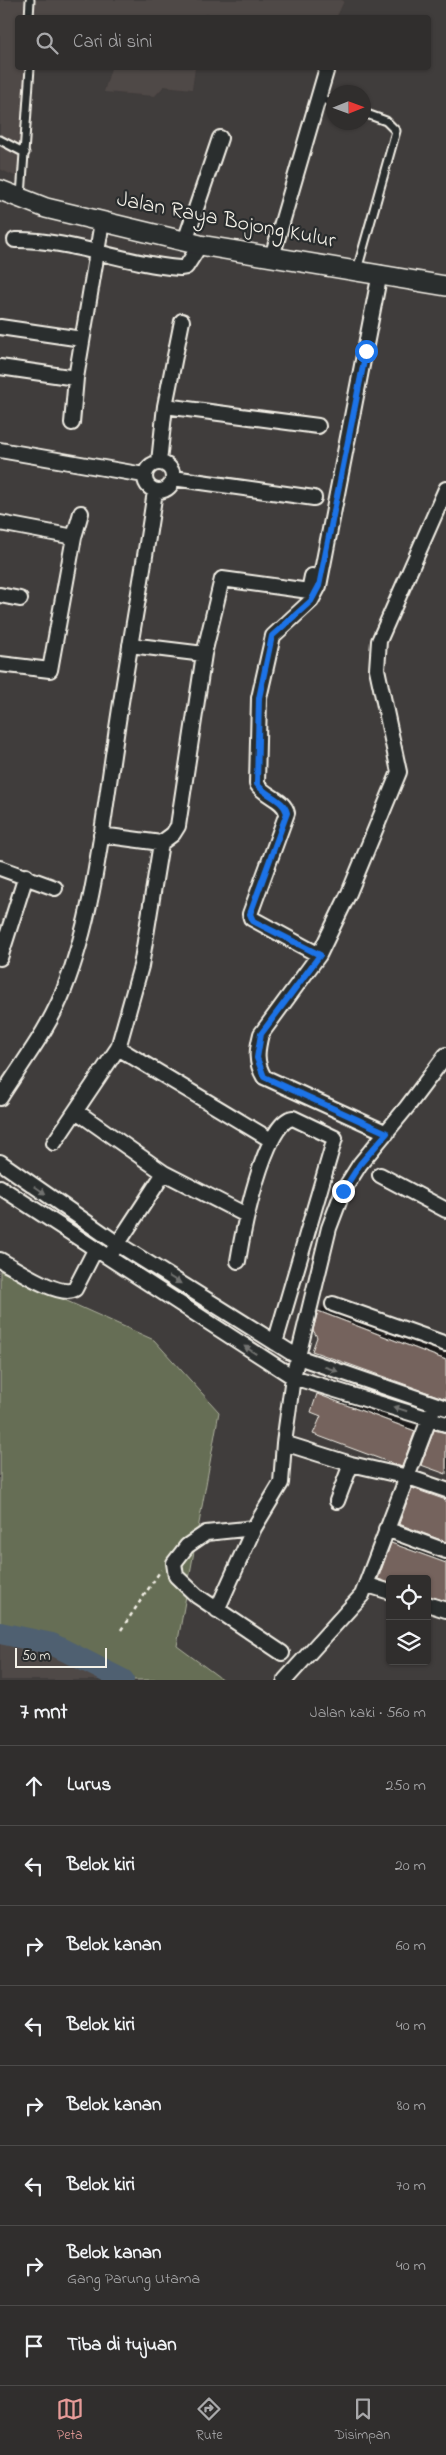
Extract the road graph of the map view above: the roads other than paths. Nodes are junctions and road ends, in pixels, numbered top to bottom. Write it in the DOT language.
graph roads {
  1 [pos="30,0"];
  2 [pos="29,15"];
  3 [pos="30,70"];
  4 [pos="326,70"];
  5 [pos="319,98"];
  6 [pos="326,100"];
  7 [pos="371,115"];
  8 [pos="220,138"];
  9 [pos="0,140"];
  10 [pos="25,153"];
  11 [pos="0,190"];
  12 [pos="20,199"];
  13 [pos="102,222"];
  14 [pos="15,240"];
  15 [pos="193,243"];
  16 [pos="97,254"];
  17 [pos="272,257"];
  18 [pos="357,270"];
  19 [pos="380,273"];
  20 [pos="446,286"];
  21 [pos="182,322"];
  22 [pos="0,326"];
  23 [pos="82,339"];
  24 [pos="0,367"];
  25 [pos="76,378"];
  26 [pos="165,406"];
  27 [pos="72,423"];
  28 [pos="318,426"];
  29 [pos="0,450"];
  30 [pos="159,462"];
  31 [pos="144,475"];
  32 [pos="173,478"];
  33 [pos="446,489"];
  34 [pos="155,491"];
  35 [pos="314,498"];
  36 [pos="81,513"];
  37 [pos="0,523"];
  38 [pos="74,538"];
  39 [pos="318,544"];
  40 [pos="0,596"];
  41 [pos="20,599"];
  42 [pos="130,645"];
  43 [pos="204,654"];
  44 [pos="0,664"];
  45 [pos="101,835"];
  46 [pos="161,843"];
  47 [pos="0,868"];
  48 [pos="26,876"];
  49 [pos="55,888"];
  50 [pos="320,955"];
  51 [pos="0,958"];
  52 [pos="118,1048"];
  53 [pos="446,1055"];
  54 [pos="0,1098"];
  55 [pos="76,1112"];
  56 [pos="387,1133"];
  57 [pos="271,1140"];
  58 [pos="54,1142"];
  59 [pos="0,1162"];
  60 [pos="164,1172"];
  61 [pos="380,1175"];
  62 [pos="0,1187"];
  63 [pos="446,1210"];
  64 [pos="246,1215"];
  65 [pos="118,1244"];
  66 [pos="95,1250"];
  67 [pos="108,1258"];
  68 [pos="0,1260"];
  69 [pos="238,1261"];
  70 [pos="333,1304"];
  71 [pos="275,1343"];
  72 [pos="446,1344"];
  73 [pos="298,1357"];
  74 [pos="293,1377"];
  75 [pos="440,1406"];
  76 [pos="430,1418"];
  77 [pos="446,1424"];
  78 [pos="284,1443"];
  79 [pos="351,1464"];
  80 [pos="408,1477"];
  81 [pos="446,1490"];
  82 [pos="337,1501"];
  83 [pos="254,1528"];
  84 [pos="386,1529"];
  85 [pos="446,1551"];
  86 [pos="368,1585"];
  87 [pos="386,1591"];
  88 [pos="431,1605"];
  89 [pos="217,1610"];
  90 [pos="446,1610"];
  91 [pos="282,1652"];
  92 [pos="285,1680"];
  1 -- 2 [label="lane"];
  3 -- 10 [label="lane"];
  4 -- 5 [label="street"];
  5 -- 6 [label="lane"];
  5 -- 17 [label="street"];
  7 -- 18 [label="lane"];
  8 -- 15 [label="street"];
  9 -- 10 [label="lane"];
  10 -- 12 [label="lane"];
  11 -- 12 [label="main road, Jalan Raya Bojong Kulur"];
  12 -- 13 [label="main road, Jalan Raya Bojong Kulur"];
  13 -- 15 [label="main road, Jalan Raya Bojong Kulur"];
  13 -- 16 [label="street"];
  14 -- 16 [label="street"];
  15 -- 16 [label="street"];
  15 -- 17 [label="main road, Jalan Raya Bojong Kulur"];
  16 -- 23 [label="street"];
  17 -- 18 [label="main road, Jalan Raya Bojong Kulur"];
  18 -- 19 [label="main road, Jalan Raya Bojong Kulur"];
  19 -- 20 [label="main road, Jalan Raya Bojong Kulur"];
  19 -- 50 [label="street"];
  21 -- 26 [label="street"];
  22 -- 23 [label="street"];
  23 -- 25 [label="street"];
  24 -- 25 [label="street"];
  25 -- 27 [label="street"];
  26 -- 28 [label="street"];
  26 -- 30 [label="street"];
  29 -- 31 [label="street"];
  30 -- 31 [label="street"];
  30 -- 32 [label="street"];
  31 -- 34 [label="street"];
  32 -- 34 [label="street"];
  32 -- 35 [label="street"];
  33 -- 50 [label="street"];
  34 -- 42 [label="street"];
  36 -- 38 [label="street"];
  37 -- 38 [label="street"];
  38 -- 44 [label="street"];
  39 -- 43 [label="street"];
  40 -- 41 [label="street"];
  42 -- 43 [label="street"];
  42 -- 45 [label="street"];
  43 -- 46 [label="street"];
  45 -- 46 [label="street"];
  45 -- 54 [label="street"];
  46 -- 52 [label="street"];
  47 -- 48 [label="street"];
  48 -- 49 [label="street"];
  48 -- 51 [label="street"];
  50 -- 56 [label="street"];
  52 -- 55 [label="street"];
  52 -- 57 [label="street"];
  53 -- 56 [label="street"];
  55 -- 58 [label="street"];
  55 -- 60 [label="street"];
  56 -- 73 [label="street"];
  57 -- 64 [label="street"];
  57 -- 71 [label="street"];
  59 -- 65 [label="street, one-way"];
  60 -- 64 [label="street"];
  60 -- 65 [label="street"];
  61 -- 63 [label="street"];
  62 -- 66 [label="street"];
  64 -- 69 [label="street"];
  65 -- 67 [label="street"];
  65 -- 71 [label="street, one-way"];
  66 -- 67 [label="street"];
  66 -- 68 [label="street"];
  74 -- 67 [label="street, one-way"];
  70 -- 72 [label="street"];
  71 -- 73 [label="street"];
  73 -- 74 [label="street"];
  73 -- 75 [label="street, one-way"];
  76 -- 74 [label="street, one-way"];
  74 -- 78 [label="street"];
  75 -- 76 [label="street"];
  76 -- 77 [label="street"];
  76 -- 80 [label="street"];
  78 -- 79 [label="street"];
  78 -- 83 [label="street"];
  79 -- 80 [label="street"];
  79 -- 82 [label="street"];
  80 -- 81 [label="street"];
  80 -- 84 [label="street"];
  83 -- 89 [label="street"];
  83 -- 89 [label="street"];
  84 -- 85 [label="street"];
  84 -- 86 [label="street"];
  86 -- 87 [label="street"];
  86 -- 92 [label="street"];
  88 -- 90 [label="street"];
  89 -- 91 [label="street"];
}
